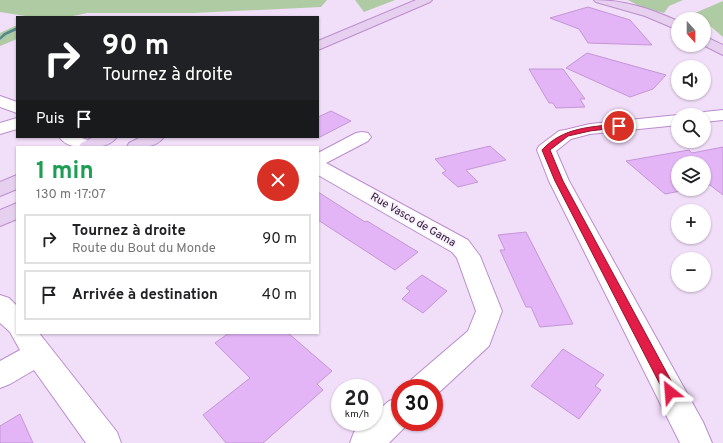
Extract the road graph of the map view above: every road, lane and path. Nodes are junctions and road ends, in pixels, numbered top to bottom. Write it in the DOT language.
graph roads {
  1 [pos="426,0"];
  2 [pos="600,0"];
  3 [pos="671,22"];
  4 [pos="711,44"];
  5 [pos="319,46"];
  6 [pos="723,51"];
  7 [pos="723,115"];
  8 [pos="711,116"];
  9 [pos="671,121"];
  10 [pos="16,122"];
  11 [pos="0,129"];
  12 [pos="362,137"];
  13 [pos="70,138"];
  14 [pos="106,138"];
  15 [pos="153,138"];
  16 [pos="85,146"];
  17 [pos="89,146"];
  18 [pos="138,146"];
  19 [pos="319,159"];
  20 [pos="319,167"];
  21 [pos="16,182"];
  22 [pos="0,190"];
  23 [pos="16,211"];
  24 [pos="0,219"];
  25 [pos="16,334"];
  26 [pos="24,334"];
  27 [pos="0,375"];
  28 [pos="433,379"];
  29 [pos="391,419"];
  30 [pos="105,443"];
  31 [pos="366,443"];
  32 [pos="696,443"];
  1 -- 5 [label="street"];
  2 -- 3 [label="street"];
  4 -- 6 [label="street"];
  7 -- 8 [label="street"];
  9 -- 32 [label="street"];
  10 -- 11 [label="street"];
  12 -- 19 [label="street"];
  13 -- 16 [label="street"];
  14 -- 17 [label="street"];
  15 -- 18 [label="street"];
  20 -- 28 [label="street, Rue Vasco de Gama"];
  21 -- 22 [label="street"];
  23 -- 24 [label="street"];
  25 -- 27 [label="street"];
  26 -- 30 [label="street"];
  29 -- 31 [label="street"];
}
